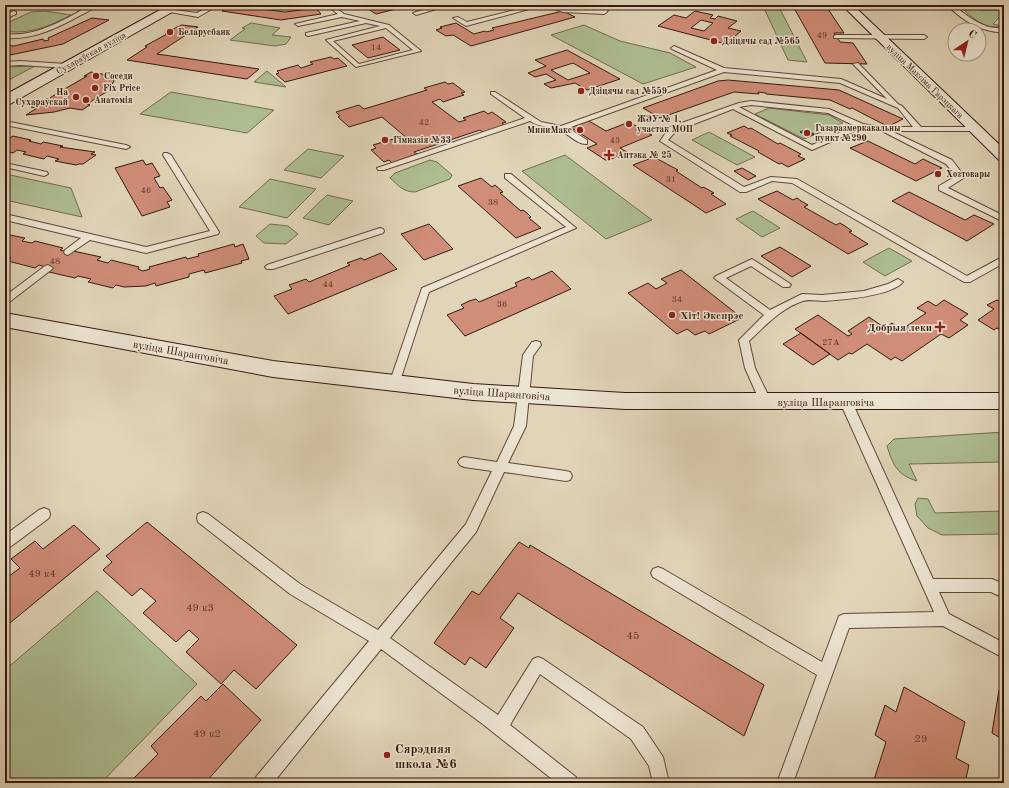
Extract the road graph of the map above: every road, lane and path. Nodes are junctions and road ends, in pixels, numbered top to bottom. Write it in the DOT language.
graph roads {
  1 [pos="95,5"];
  2 [pos="216,5"];
  3 [pos="278,5"];
  4 [pos="300,5"];
  5 [pos="329,5"];
  6 [pos="447,5"];
  7 [pos="541,5"];
  8 [pos="547,5"];
  9 [pos="608,5"];
  10 [pos="847,5"];
  11 [pos="950,5"];
  12 [pos="433,6"];
  13 [pos="172,8"];
  14 [pos="416,12"];
  15 [pos="14,13"];
  16 [pos="342,15"];
  17 [pos="5,17"];
  18 [pos="456,18"];
  19 [pos="366,21"];
  20 [pos="298,24"];
  21 [pos="387,26"];
  22 [pos="1004,30"];
  23 [pos="319,32"];
  24 [pos="308,34"];
  25 [pos="5,36"];
  26 [pos="879,36"];
  27 [pos="836,37"];
  28 [pos="924,37"];
  29 [pos="330,40"];
  30 [pos="674,48"];
  31 [pos="5,64"];
  32 [pos="856,64"];
  33 [pos="67,66"];
  34 [pos="723,70"];
  35 [pos="493,93"];
  36 [pos="5,101"];
  37 [pos="733,107"];
  38 [pos="900,108"];
  39 [pos="531,118"];
  40 [pos="5,123"];
  41 [pos="861,126"];
  42 [pos="562,128"];
  43 [pos="881,129"];
  44 [pos="919,129"];
  45 [pos="975,129"];
  46 [pos="584,142"];
  47 [pos="126,147"];
  48 [pos="1002,153"];
  49 [pos="167,155"];
  50 [pos="5,165"];
  51 [pos="381,168"];
  52 [pos="44,174"];
  53 [pos="508,176"];
  54 [pos="5,217"];
  55 [pos="1004,219"];
  56 [pos="380,231"];
  57 [pos="88,237"];
  58 [pos="68,252"];
  59 [pos="1004,259"];
  60 [pos="270,267"];
  61 [pos="48,268"];
  62 [pos="898,282"];
  63 [pos="786,285"];
  64 [pos="5,301"];
  65 [pos="770,316"];
  66 [pos="5,320"];
  67 [pos="536,345"];
  68 [pos="394,384"];
  69 [pos="522,395"];
  70 [pos="765,401"];
  71 [pos="1004,401"];
  72 [pos="846,402"];
  73 [pos="464,462"];
  74 [pos="501,466"];
  75 [pos="566,476"];
  76 [pos="44,514"];
  77 [pos="203,518"];
  78 [pos="5,543"];
  79 [pos="658,573"];
  80 [pos="928,586"];
  81 [pos="1004,591"];
  82 [pos="944,619"];
  83 [pos="379,639"];
  84 [pos="1004,651"];
  85 [pos="826,672"];
  86 [pos="500,727"];
  87 [pos="262,783"];
  88 [pos="570,783"];
  89 [pos="661,783"];
  90 [pos="786,783"];
  1 -- 25 [label="lane"];
  2 -- 13 [label="lane"];
  3 -- 4 [label="lane"];
  5 -- 16 [label="lane"];
  6 -- 12 [label="lane"];
  7 -- 18 [label="lane"];
  8 -- 9 [label="lane"];
  10 -- 26 [label="main road, вуліца Максіма Гарэцкага"];
  11 -- 22 [label="lane"];
  12 -- 14 [label="lane"];
  13 -- 33 [label="main road, Сухараўская вуліца"];
  15 -- 17 [label="lane"];
  16 -- 19 [label="lane"];
  16 -- 20 [label="lane"];
  19 -- 21 [label="lane"];
  19 -- 23 [label="lane"];
  21 -- 29 [label="lane"];
  21 -- 29 [label="lane"];
  23 -- 24 [label="lane"];
  23 -- 29 [label="lane"];
  26 -- 27 [label="lane"];
  26 -- 28 [label="lane"];
  26 -- 45 [label="main road, вуліца Максіма Гарэцкага"];
  30 -- 34 [label="lane"];
  31 -- 33 [label="lane"];
  32 -- 38 [label="lane"];
  33 -- 36 [label="main road, Сухараўская вуліца"];
  34 -- 38 [label="lane"];
  34 -- 42 [label="lane"];
  35 -- 39 [label="lane"];
  37 -- 41 [label="lane"];
  37 -- 41 [label="lane"];
  37 -- 59 [label="lane"];
  38 -- 44 [label="lane"];
  39 -- 42 [label="lane"];
  39 -- 51 [label="lane"];
  40 -- 47 [label="lane"];
  41 -- 43 [label="lane"];
  42 -- 46 [label="lane"];
  43 -- 44 [label="lane"];
  43 -- 55 [label="lane"];
  44 -- 45 [label="lane"];
  45 -- 48 [label="main road, вуліца Максіма Гарэцкага"];
  49 -- 57 [label="lane"];
  50 -- 52 [label="lane"];
  53 -- 68 [label="lane"];
  54 -- 57 [label="lane"];
  56 -- 60 [label="lane"];
  57 -- 58 [label="lane"];
  61 -- 64 [label="lane"];
  62 -- 65 [label="lane"];
  63 -- 65 [label="lane"];
  65 -- 70 [label="lane"];
  66 -- 68 [label="main road, вуліца Шаранговіча"];
  67 -- 69 [label="lane"];
  68 -- 69 [label="main road, вуліца Шаранговіча"];
  69 -- 70 [label="main road, вуліца Шаранговіча"];
  69 -- 74 [label="lane"];
  70 -- 72 [label="main road, вуліца Шаранговіча"];
  71 -- 72 [label="main road, вуліца Шаранговіча"];
  72 -- 80 [label="lane"];
  73 -- 74 [label="lane"];
  74 -- 75 [label="lane"];
  74 -- 83 [label="lane"];
  76 -- 78 [label="lane"];
  77 -- 83 [label="lane"];
  79 -- 85 [label="lane"];
  80 -- 81 [label="lane"];
  80 -- 82 [label="lane"];
  82 -- 84 [label="lane"];
  82 -- 85 [label="lane"];
  83 -- 86 [label="lane"];
  83 -- 87 [label="lane"];
  85 -- 90 [label="lane"];
  86 -- 88 [label="lane"];
  86 -- 89 [label="lane"];
}
